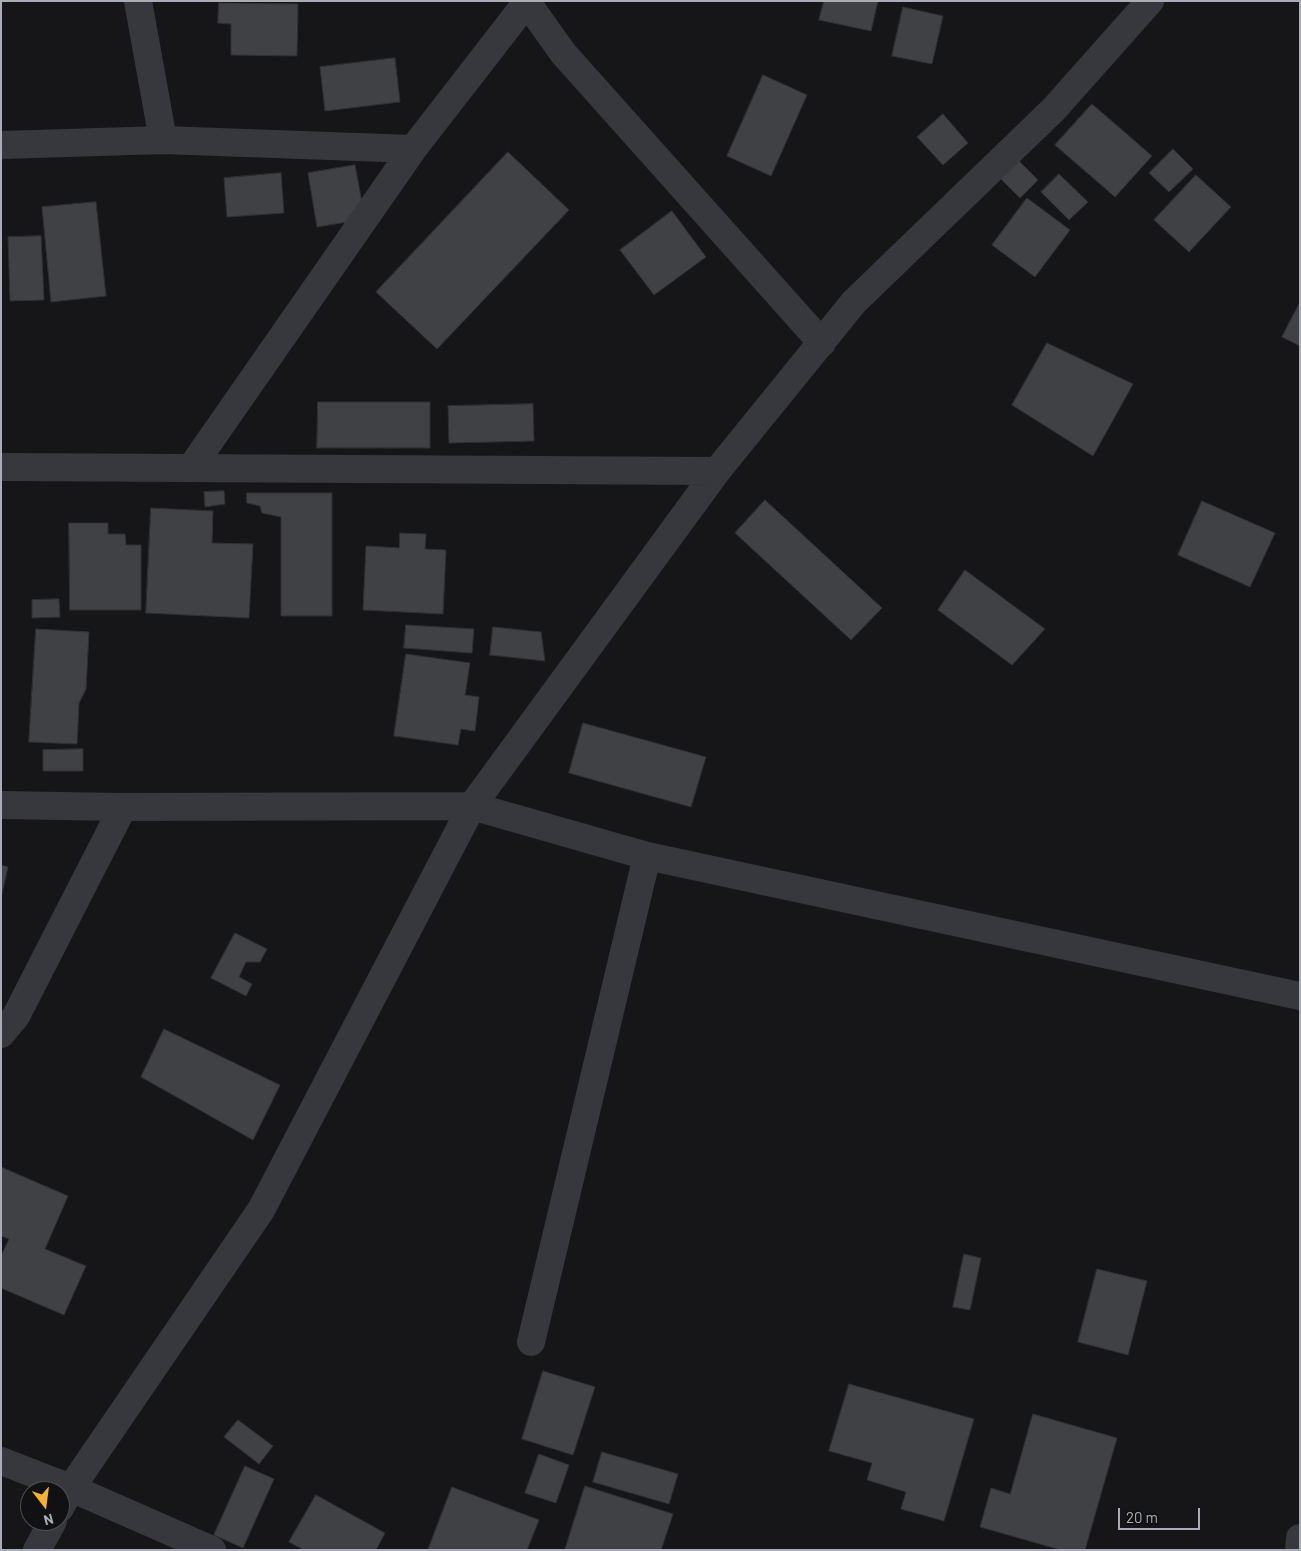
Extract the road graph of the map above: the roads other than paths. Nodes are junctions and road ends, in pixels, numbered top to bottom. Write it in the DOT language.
graph roads {
  1 [pos="138,1"];
  2 [pos="1150,1"];
  3 [pos="527,2"];
  4 [pos="163,140"];
  5 [pos="1,144"];
  6 [pos="413,149"];
  7 [pos="822,343"];
  8 [pos="1,466"];
  9 [pos="191,468"];
  10 [pos="717,472"];
  11 [pos="1,805"];
  12 [pos="472,806"];
  13 [pos="123,807"];
  14 [pos="647,856"];
  15 [pos="1300,996"];
  16 [pos="1,1034"];
  17 [pos="531,1342"];
  18 [pos="1,1461"];
  19 [pos="36,1481"];
  20 [pos="70,1492"];
  21 [pos="70,1499"];
  22 [pos="47,1531"];
  23 [pos="1300,1538"];
  24 [pos="37,1550"];
  25 [pos="212,1550"];
  26 [pos="1299,1550"];
  1 -- 4 [label="street"];
  2 -- 7 [label="street"];
  3 -- 6 [label="street"];
  3 -- 7 [label="street"];
  4 -- 5 [label="street"];
  4 -- 6 [label="street"];
  6 -- 9 [label="street"];
  7 -- 10 [label="street"];
  8 -- 9 [label="street"];
  9 -- 10 [label="street"];
  10 -- 12 [label="street"];
  11 -- 13 [label="street"];
  12 -- 13 [label="street"];
  12 -- 14 [label="street"];
  12 -- 20 [label="street"];
  13 -- 16 [label="street"];
  14 -- 15 [label="street"];
  14 -- 17 [label="street"];
  18 -- 19 [label="street"];
  21 -- 25 [label="street"];
  22 -- 24 [label="street"];
  23 -- 26 [label="street"];
}
